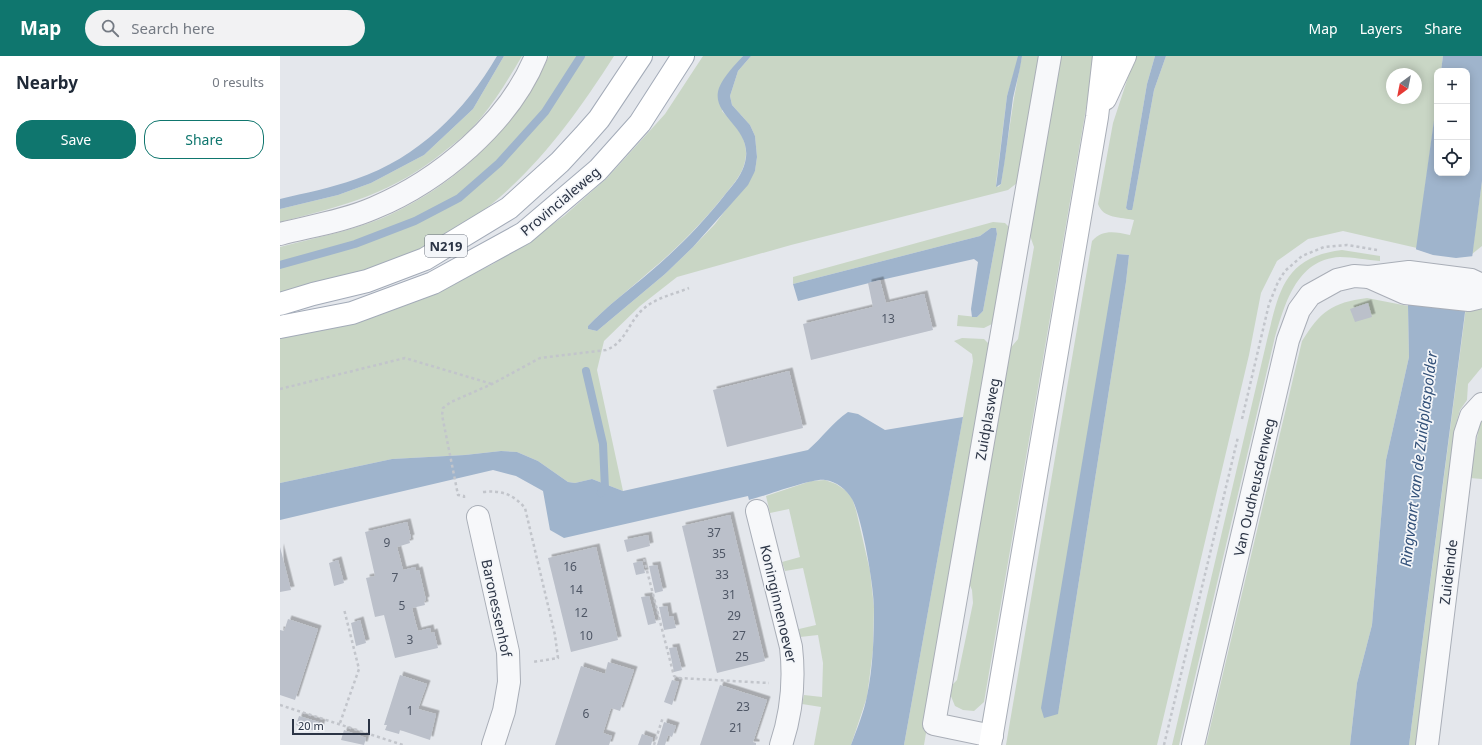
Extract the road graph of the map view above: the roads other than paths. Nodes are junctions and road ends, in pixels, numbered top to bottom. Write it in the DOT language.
graph roads {
  1 [pos="536,56"];
  2 [pos="640,56"];
  3 [pos="683,56"];
  4 [pos="1050,56"];
  5 [pos="1104,56"];
  6 [pos="1125,56"];
  7 [pos="1097,117"];
  8 [pos="280,234"];
  9 [pos="1369,277"];
  10 [pos="1476,291"];
  11 [pos="280,304"];
  12 [pos="280,327"];
  13 [pos="1482,404"];
  14 [pos="757,511"];
  15 [pos="478,517"];
  16 [pos="991,740"];
  17 [pos="493,745"];
  18 [pos="781,745"];
  19 [pos="1193,745"];
  20 [pos="1427,745"];
  1 -- 8 [label="street"];
  2 -- 11 [label="main road, Provincialeweg / N219"];
  3 -- 12 [label="main road, Provincialeweg / N219"];
  4 -- 16 [label="street, Zuidplasweg"];
  5 -- 7 [label="main road, Zuidplasweg"];
  6 -- 7 [label="main road, Zuidplasweg"];
  7 -- 16 [label="main road, Zuidplasweg"];
  9 -- 10 [label="street, Van Oudheusdenweg"];
  9 -- 10 [label="street, Van Oudheusdenweg"];
  9 -- 19 [label="street, Van Oudheusdenweg"];
  13 -- 20 [label="street, Zuideinde"];
  14 -- 18 [label="street, Koninginnenoever"];
  15 -- 17 [label="street, Baronessenhof"];
}
